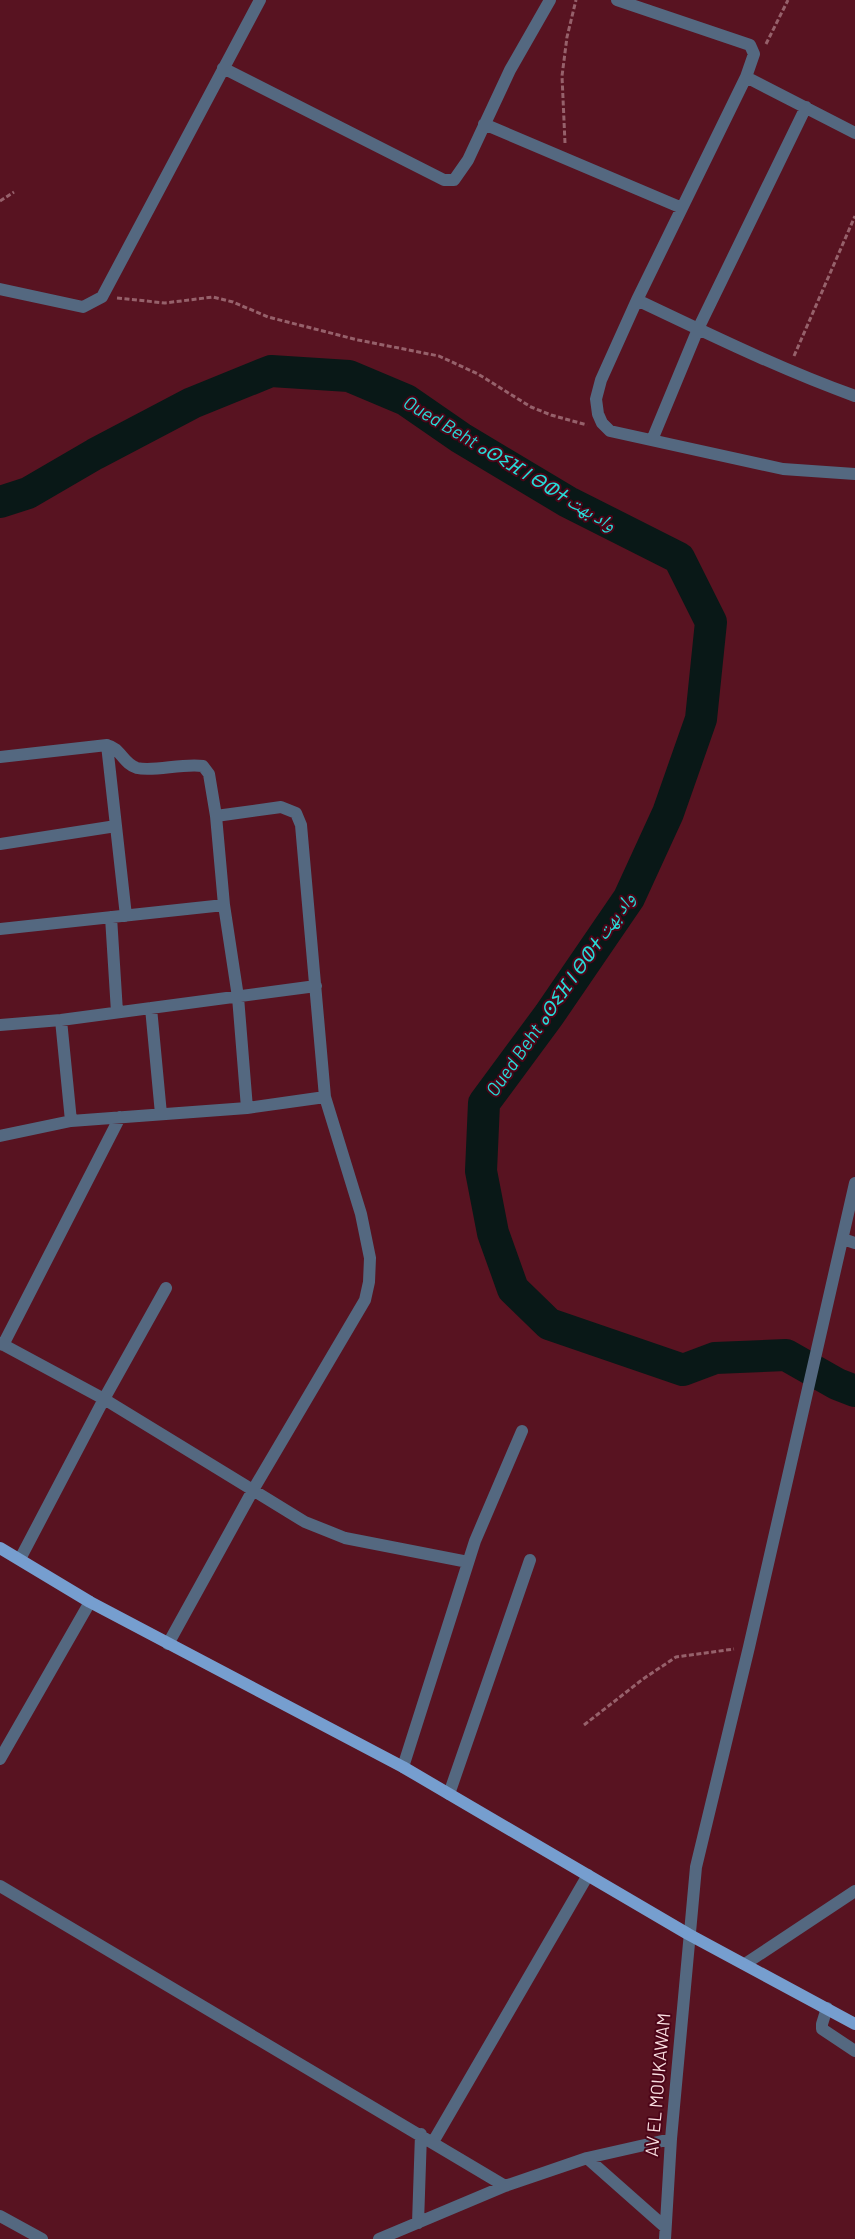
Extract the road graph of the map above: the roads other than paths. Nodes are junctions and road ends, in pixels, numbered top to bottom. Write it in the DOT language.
graph roads {
  1 [pos="260,0"];
  2 [pos="550,0"];
  3 [pos="618,0"];
  4 [pos="223,68"];
  5 [pos="746,77"];
  6 [pos="806,107"];
  7 [pos="484,124"];
  8 [pos="855,133"];
  9 [pos="682,208"];
  10 [pos="0,289"];
  11 [pos="637,300"];
  12 [pos="698,329"];
  13 [pos="855,396"];
  14 [pos="652,440"];
  15 [pos="855,474"];
  16 [pos="107,745"];
  17 [pos="0,757"];
  18 [pos="216,816"];
  19 [pos="116,826"];
  20 [pos="0,844"];
  21 [pos="224,906"];
  22 [pos="126,916"];
  23 [pos="111,917"];
  24 [pos="0,929"];
  25 [pos="316,986"];
  26 [pos="238,997"];
  27 [pos="151,1008"];
  28 [pos="117,1012"];
  29 [pos="61,1020"];
  30 [pos="0,1025"];
  31 [pos="325,1097"];
  32 [pos="247,1108"];
  33 [pos="160,1114"];
  34 [pos="120,1117"];
  35 [pos="71,1121"];
  36 [pos="0,1136"];
  37 [pos="855,1183"];
  38 [pos="849,1241"];
  39 [pos="166,1288"];
  40 [pos="1,1344"];
  41 [pos="104,1399"];
  42 [pos="522,1431"];
  43 [pos="253,1490"];
  44 [pos="0,1548"];
  45 [pos="20,1559"];
  46 [pos="530,1560"];
  47 [pos="468,1562"];
  48 [pos="90,1602"];
  49 [pos="168,1644"];
  50 [pos="0,1759"];
  51 [pos="403,1767"];
  52 [pos="449,1794"];
  53 [pos="588,1875"];
  54 [pos="0,1886"];
  55 [pos="855,1891"];
  56 [pos="688,1934"];
  57 [pos="745,1964"];
  58 [pos="827,2008"];
  59 [pos="855,2024"];
  60 [pos="855,2051"];
  61 [pos="421,2134"];
  62 [pos="671,2139"];
  63 [pos="432,2142"];
  64 [pos="588,2158"];
  65 [pos="505,2186"];
  66 [pos="0,2216"];
  67 [pos="418,2223"];
  68 [pos="665,2233"];
  69 [pos="42,2239"];
  70 [pos="379,2239"];
  1 -- 4 [label="street"];
  2 -- 7 [label="street"];
  3 -- 5 [label="street"];
  4 -- 7 [label="street"];
  4 -- 10 [label="street"];
  5 -- 6 [label="street"];
  5 -- 9 [label="street"];
  6 -- 8 [label="street"];
  6 -- 12 [label="street"];
  7 -- 9 [label="street"];
  9 -- 11 [label="street"];
  11 -- 12 [label="street"];
  11 -- 14 [label="street"];
  12 -- 13 [label="street"];
  12 -- 14 [label="street"];
  14 -- 15 [label="street"];
  16 -- 17 [label="street"];
  16 -- 18 [label="street"];
  16 -- 19 [label="street"];
  18 -- 21 [label="street"];
  18 -- 25 [label="street"];
  19 -- 20 [label="street"];
  19 -- 22 [label="street"];
  21 -- 22 [label="street"];
  21 -- 26 [label="street"];
  22 -- 23 [label="street"];
  23 -- 24 [label="street"];
  23 -- 28 [label="street"];
  25 -- 26 [label="street"];
  25 -- 31 [label="street"];
  26 -- 27 [label="street"];
  26 -- 32 [label="street"];
  27 -- 28 [label="street"];
  27 -- 33 [label="street"];
  28 -- 29 [label="street"];
  29 -- 30 [label="street"];
  29 -- 35 [label="street"];
  31 -- 32 [label="street"];
  31 -- 43 [label="street"];
  32 -- 33 [label="street"];
  33 -- 34 [label="street"];
  34 -- 35 [label="street"];
  34 -- 40 [label="street"];
  35 -- 36 [label="street"];
  37 -- 38 [label="street, AV EL MOUKAWAM"];
  38 -- 56 [label="street, AV EL MOUKAWAM"];
  39 -- 41 [label="street"];
  40 -- 41 [label="street"];
  41 -- 43 [label="street"];
  41 -- 45 [label="street"];
  42 -- 47 [label="street"];
  43 -- 47 [label="street"];
  43 -- 49 [label="street"];
  44 -- 45 [label="main road"];
  45 -- 48 [label="main road"];
  46 -- 52 [label="street"];
  47 -- 51 [label="street"];
  48 -- 49 [label="main road"];
  48 -- 50 [label="street"];
  49 -- 51 [label="main road"];
  51 -- 52 [label="main road"];
  52 -- 53 [label="main road"];
  53 -- 56 [label="main road"];
  53 -- 63 [label="street"];
  54 -- 61 [label="street"];
  55 -- 57 [label="street"];
  56 -- 57 [label="main road"];
  56 -- 62 [label="street, AV EL MOUKAWAM"];
  57 -- 58 [label="main road"];
  58 -- 59 [label="main road"];
  58 -- 60 [label="street"];
  61 -- 63 [label="street"];
  61 -- 67 [label="street"];
  62 -- 64 [label="street"];
  62 -- 68 [label="street, AV EL MOUKAWAM"];
  63 -- 65 [label="street"];
  64 -- 65 [label="street"];
  64 -- 68 [label="street"];
  65 -- 67 [label="street"];
  66 -- 69 [label="street"];
  67 -- 70 [label="street"];
}
